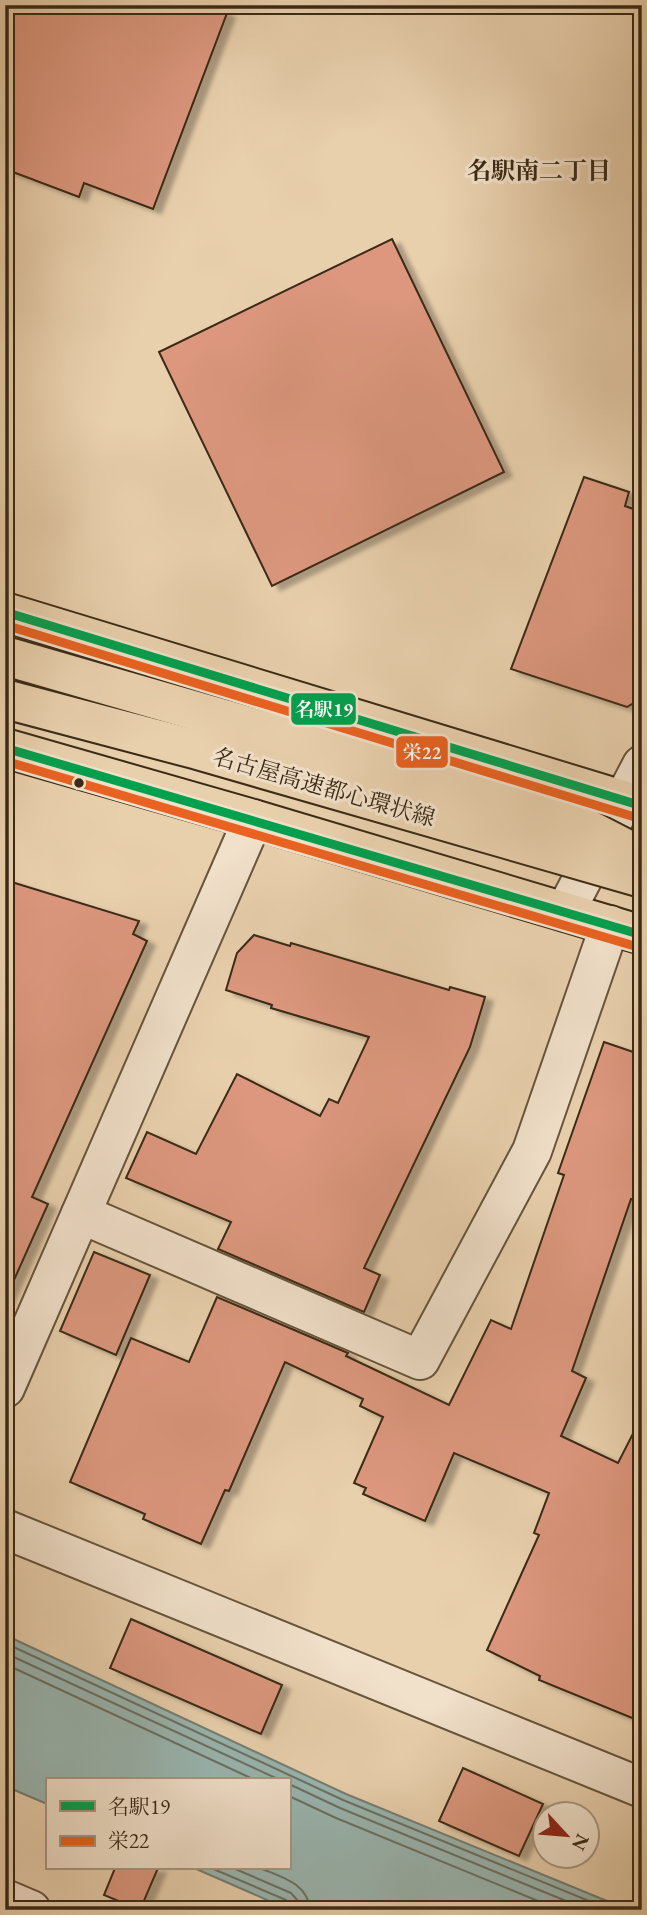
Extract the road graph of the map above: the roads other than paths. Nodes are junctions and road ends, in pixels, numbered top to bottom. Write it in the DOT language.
graph roads {
  1 [pos="5,612"];
  2 [pos="5,656"];
  3 [pos="5,699"];
  4 [pos="5,748"];
  5 [pos="642,765"];
  6 [pos="632,803"];
  7 [pos="253,819"];
  8 [pos="642,857"];
  9 [pos="642,878"];
  10 [pos="565,912"];
  11 [pos="626,930"];
  12 [pos="81,1214"];
  13 [pos="5,1388"];
  14 [pos="5,1529"];
  15 [pos="642,1788"];
  16 [pos="5,1899"];
  17 [pos="30,1910"];
  1 -- 6 [label="main road"];
  2 -- 8 [label="main road, bridge"];
  3 -- 9 [label="main road, 名古屋高速都心環状線, bridge"];
  4 -- 7 [label="main road"];
  5 -- 6 [label="street"];
  6 -- 10 [label="street"];
  7 -- 10 [label="main road"];
  7 -- 12 [label="street"];
  10 -- 11 [label="main road"];
  11 -- 12 [label="street"];
  12 -- 13 [label="street"];
  14 -- 15 [label="street"];
  16 -- 17 [label="street"];
}
